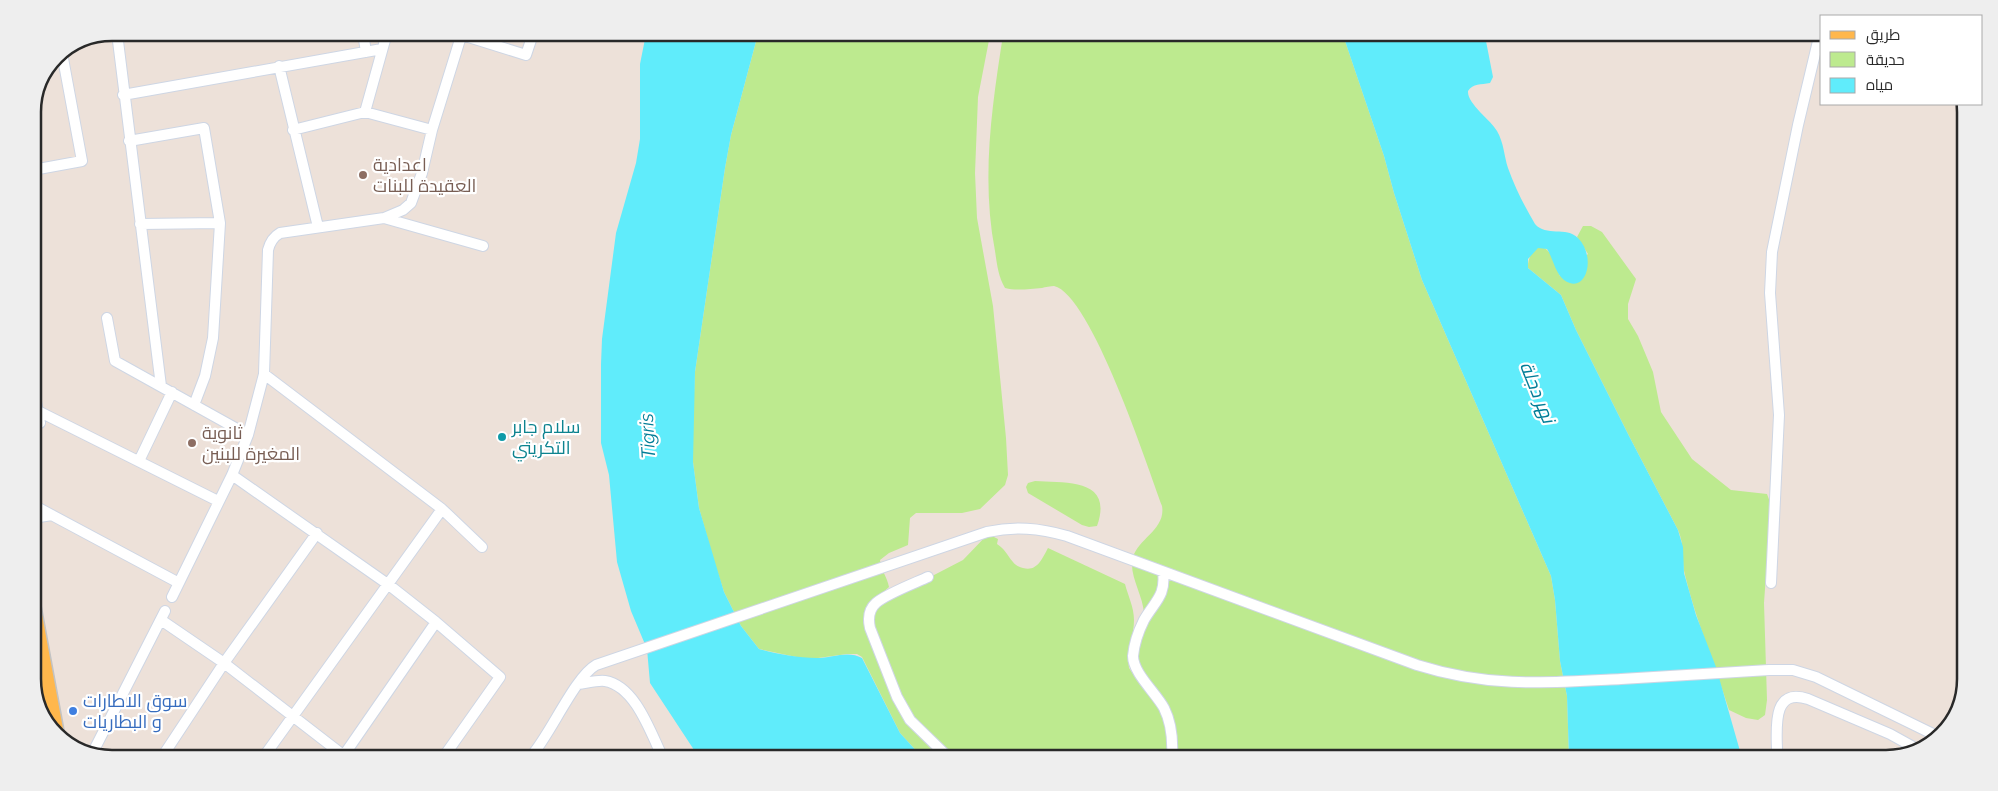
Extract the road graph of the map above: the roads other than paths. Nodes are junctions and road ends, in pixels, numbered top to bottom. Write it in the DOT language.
graph roads {
  1 [pos="118,41"];
  2 [pos="364,41"];
  3 [pos="384,41"];
  4 [pos="460,41"];
  5 [pos="483,41"];
  6 [pos="531,41"];
  7 [pos="1818,41"];
  8 [pos="382,49"];
  9 [pos="366,52"];
  10 [pos="63,61"];
  11 [pos="279,66"];
  12 [pos="123,95"];
  13 [pos="366,112"];
  14 [pos="293,130"];
  15 [pos="432,130"];
  16 [pos="129,141"];
  17 [pos="41,168"];
  18 [pos="384,218"];
  19 [pos="220,223"];
  20 [pos="140,224"];
  21 [pos="318,227"];
  22 [pos="483,246"];
  23 [pos="107,318"];
  24 [pos="264,374"];
  25 [pos="161,386"];
  26 [pos="172,392"];
  27 [pos="194,405"];
  28 [pos="41,414"];
  29 [pos="56,420"];
  30 [pos="41,422"];
  31 [pos="248,435"];
  32 [pos="139,461"];
  33 [pos="232,475"];
  34 [pos="218,501"];
  35 [pos="442,509"];
  36 [pos="41,510"];
  37 [pos="52,516"];
  38 [pos="41,517"];
  39 [pos="317,533"];
  40 [pos="482,547"];
  41 [pos="1163,572"];
  42 [pos="928,576"];
  43 [pos="179,583"];
  44 [pos="1771,583"];
  45 [pos="388,585"];
  46 [pos="172,597"];
  47 [pos="436,622"];
  48 [pos="41,650"];
  49 [pos="224,663"];
  50 [pos="578,684"];
  51 [pos="293,717"];
  52 [pos="53,718"];
  53 [pos="1931,733"];
  54 [pos="1910,745"];
  55 [pos="95,747"];
  56 [pos="167,750"];
  57 [pos="269,750"];
  58 [pos="336,750"];
  59 [pos="346,750"];
  60 [pos="449,750"];
  61 [pos="536,750"];
  62 [pos="659,750"];
  63 [pos="941,750"];
  64 [pos="1172,750"];
  65 [pos="1777,750"];
  1 -- 12 [label="street"];
  2 -- 9 [label="street"];
  3 -- 8 [label="street"];
  4 -- 15 [label="street"];
  5 -- 6 [label="street"];
  7 -- 44 [label="street"];
  8 -- 9 [label="street"];
  8 -- 13 [label="street"];
  9 -- 11 [label="street"];
  10 -- 17 [label="street"];
  11 -- 12 [label="street"];
  11 -- 14 [label="street"];
  12 -- 16 [label="street"];
  13 -- 14 [label="street"];
  13 -- 15 [label="street"];
  14 -- 21 [label="street"];
  15 -- 18 [label="street"];
  16 -- 19 [label="street"];
  16 -- 20 [label="street"];
  18 -- 21 [label="street"];
  18 -- 22 [label="street"];
  19 -- 20 [label="street"];
  19 -- 27 [label="street"];
  20 -- 25 [label="street"];
  21 -- 24 [label="street"];
  23 -- 25 [label="street"];
  24 -- 31 [label="street"];
  24 -- 35 [label="street"];
  25 -- 26 [label="street"];
  26 -- 27 [label="street"];
  26 -- 32 [label="street"];
  27 -- 31 [label="street"];
  28 -- 29 [label="street"];
  29 -- 30 [label="street"];
  29 -- 32 [label="street"];
  31 -- 33 [label="street"];
  32 -- 34 [label="street"];
  33 -- 34 [label="street"];
  33 -- 39 [label="street"];
  34 -- 43 [label="street"];
  35 -- 40 [label="street"];
  35 -- 45 [label="street"];
  36 -- 37 [label="street"];
  37 -- 38 [label="street"];
  37 -- 43 [label="street"];
  39 -- 45 [label="street"];
  39 -- 49 [label="street"];
  41 -- 50 [label="street"];
  41 -- 53 [label="street"];
  41 -- 64 [label="street"];
  42 -- 63 [label="street"];
  43 -- 46 [label="street"];
  45 -- 47 [label="street"];
  45 -- 51 [label="street"];
  47 -- 59 [label="street"];
  47 -- 60 [label="street"];
  48 -- 52 [label="main road"];
  49 -- 51 [label="street"];
  49 -- 55 [label="street"];
  49 -- 56 [label="street"];
  50 -- 61 [label="street"];
  50 -- 62 [label="street"];
  51 -- 57 [label="street"];
  51 -- 58 [label="street"];
  54 -- 65 [label="street"];
}
